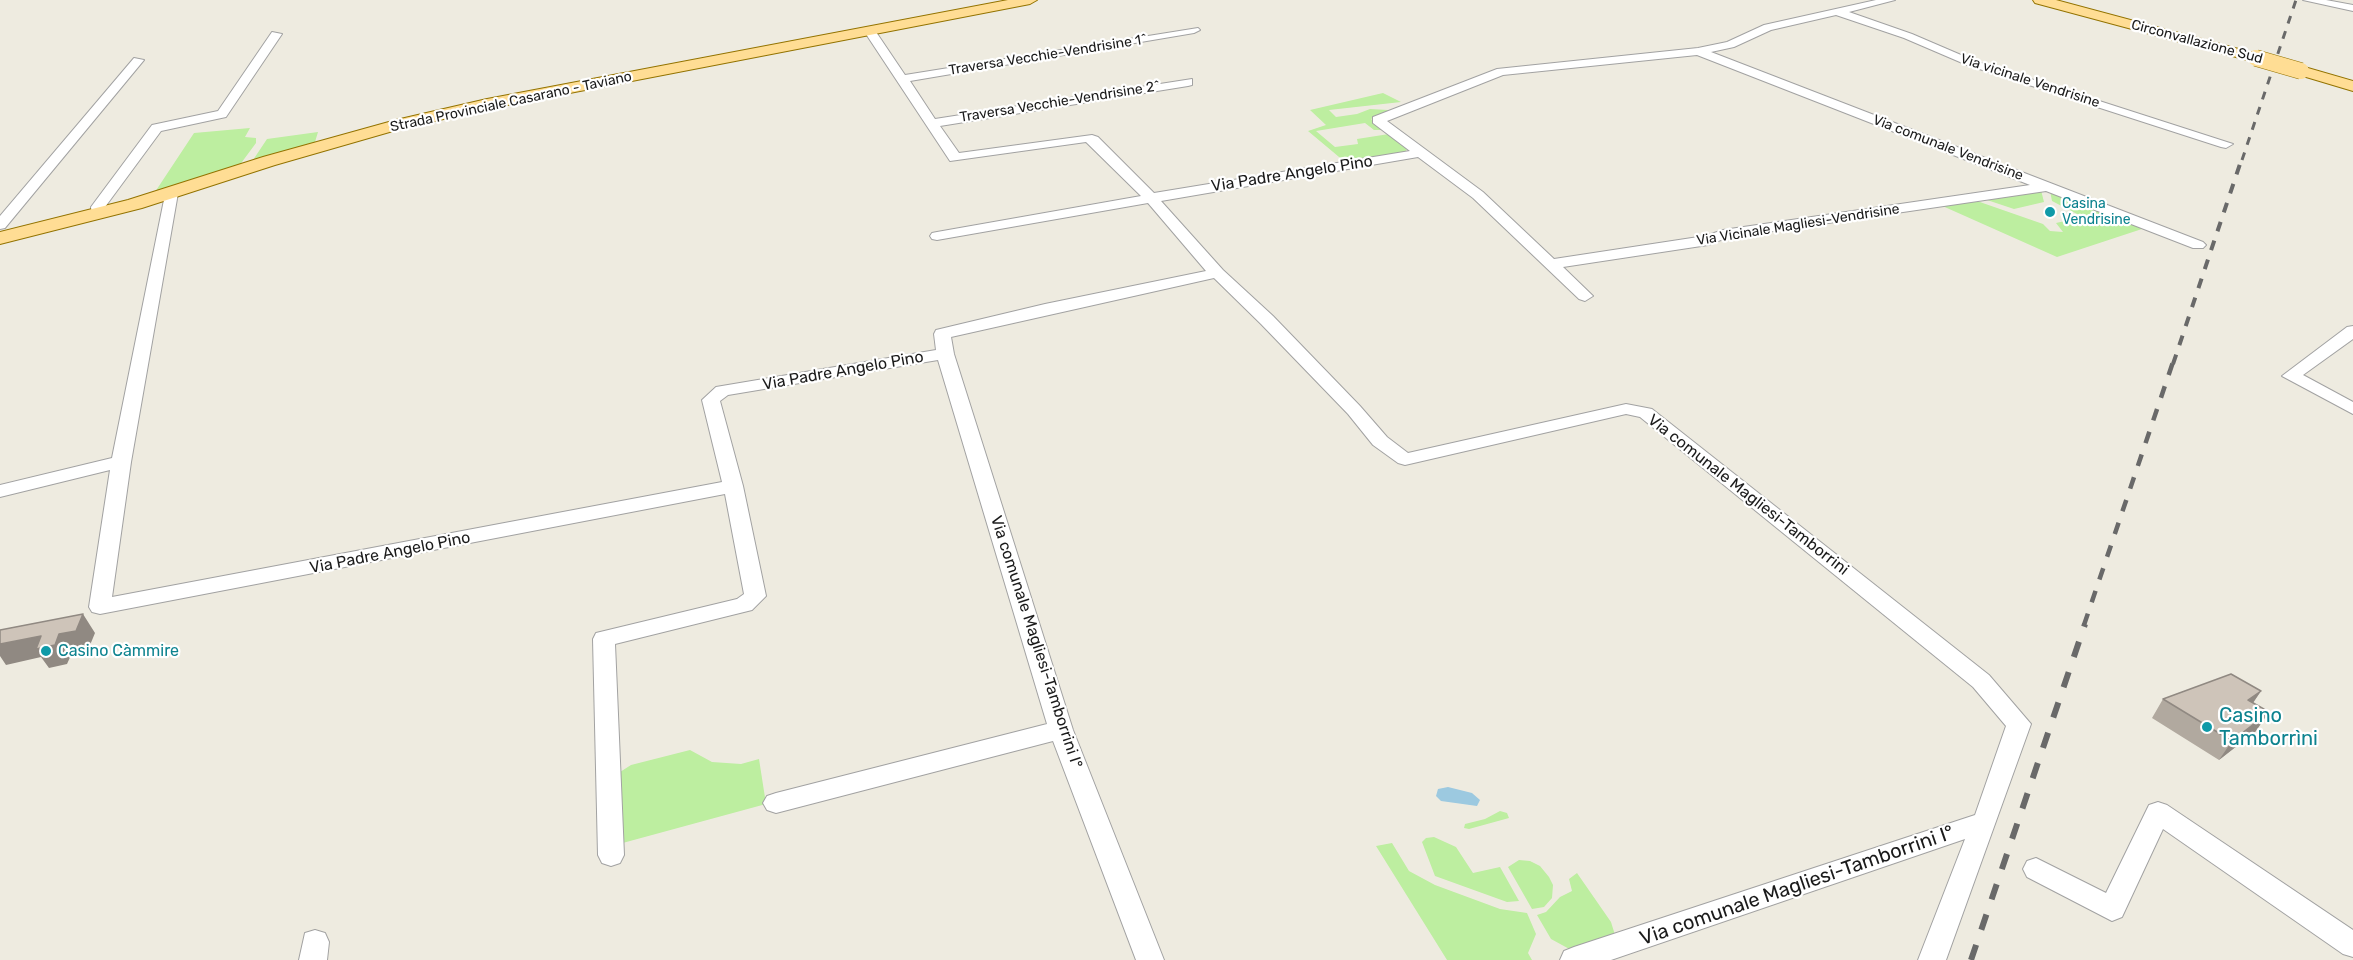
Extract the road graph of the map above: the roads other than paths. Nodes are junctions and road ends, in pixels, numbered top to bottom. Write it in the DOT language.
graph roads {
  1 [pos="1029,0"];
  2 [pos="1890,0"];
  3 [pos="2040,0"];
  4 [pos="2308,0"];
  5 [pos="2353,8"];
  6 [pos="1837,12"];
  7 [pos="1194,30"];
  8 [pos="870,31"];
  9 [pos="276,34"];
  10 [pos="1698,51"];
  11 [pos="138,60"];
  12 [pos="902,79"];
  13 [pos="1188,82"];
  14 [pos="2353,86"];
  15 [pos="932,123"];
  16 [pos="2226,144"];
  17 [pos="1421,153"];
  18 [pos="2046,187"];
  19 [pos="171,193"];
  20 [pos="1151,198"];
  21 [pos="97,215"];
  22 [pos="0,225"];
  23 [pos="937,236"];
  24 [pos="0,238"];
  25 [pos="2198,245"];
  26 [pos="1550,264"];
  27 [pos="1217,273"];
  28 [pos="1586,296"];
  29 [pos="2353,331"];
  30 [pos="945,354"];
  31 [pos="2353,409"];
  32 [pos="121,462"];
  33 [pos="733,486"];
  34 [pos="0,491"];
  35 [pos="1061,730"];
  36 [pos="776,803"];
  37 [pos="1985,822"];
  38 [pos="611,855"];
  39 [pos="2036,869"];
  40 [pos="2353,945"];
  41 [pos="1150,960"];
  42 [pos="1574,960"];
  43 [pos="1932,960"];
  1 -- 8 [label="main road, Strada Provinciale Casarano - Taviano"];
  2 -- 6 [label="street"];
  3 -- 14 [label="main road, Circonvallazione Sud, bridge"];
  4 -- 5 [label="street"];
  6 -- 10 [label="street"];
  6 -- 16 [label="street, Via vicinale Vendrisine"];
  7 -- 12 [label="street, Traversa Vecchie-Vendrisine 1^"];
  8 -- 12 [label="street"];
  8 -- 19 [label="main road, Strada Provinciale Casarano - Taviano"];
  9 -- 21 [label="street"];
  10 -- 17 [label="street"];
  10 -- 18 [label="street, Via comunale Vendrisine"];
  11 -- 22 [label="street"];
  12 -- 15 [label="street"];
  13 -- 15 [label="street, Traversa Vecchie-Vendrisine 2^"];
  15 -- 20 [label="street"];
  17 -- 20 [label="street, Via Padre Angelo Pino"];
  17 -- 26 [label="street"];
  18 -- 25 [label="street, Via comunale Vendrisine"];
  18 -- 26 [label="street, Via Vicinale Magliesi-Vendrisine"];
  19 -- 21 [label="main road, Strada Provinciale Casarano - Taviano"];
  19 -- 32 [label="street, Via Padre Angelo Pino"];
  20 -- 23 [label="street, Via Padre Angelo Pino"];
  20 -- 27 [label="street"];
  21 -- 24 [label="main road, Strada Provinciale Casarano - Taviano"];
  26 -- 28 [label="street"];
  27 -- 30 [label="street, Via Padre Angelo Pino"];
  27 -- 37 [label="street, Via comunale Magliesi-Tamborrini"];
  29 -- 31 [label="street"];
  30 -- 33 [label="street, Via Padre Angelo Pino"];
  30 -- 35 [label="street, Via comunale Magliesi-Tamborrini I°"];
  32 -- 33 [label="street, Via Padre Angelo Pino"];
  32 -- 34 [label="street"];
  33 -- 38 [label="street"];
  35 -- 36 [label="street"];
  35 -- 41 [label="street, Via comunale Magliesi-Tamborrini I°"];
  37 -- 42 [label="street, Via comunale Magliesi-Tamborrini I°"];
  37 -- 43 [label="street"];
  39 -- 40 [label="street"];
}
